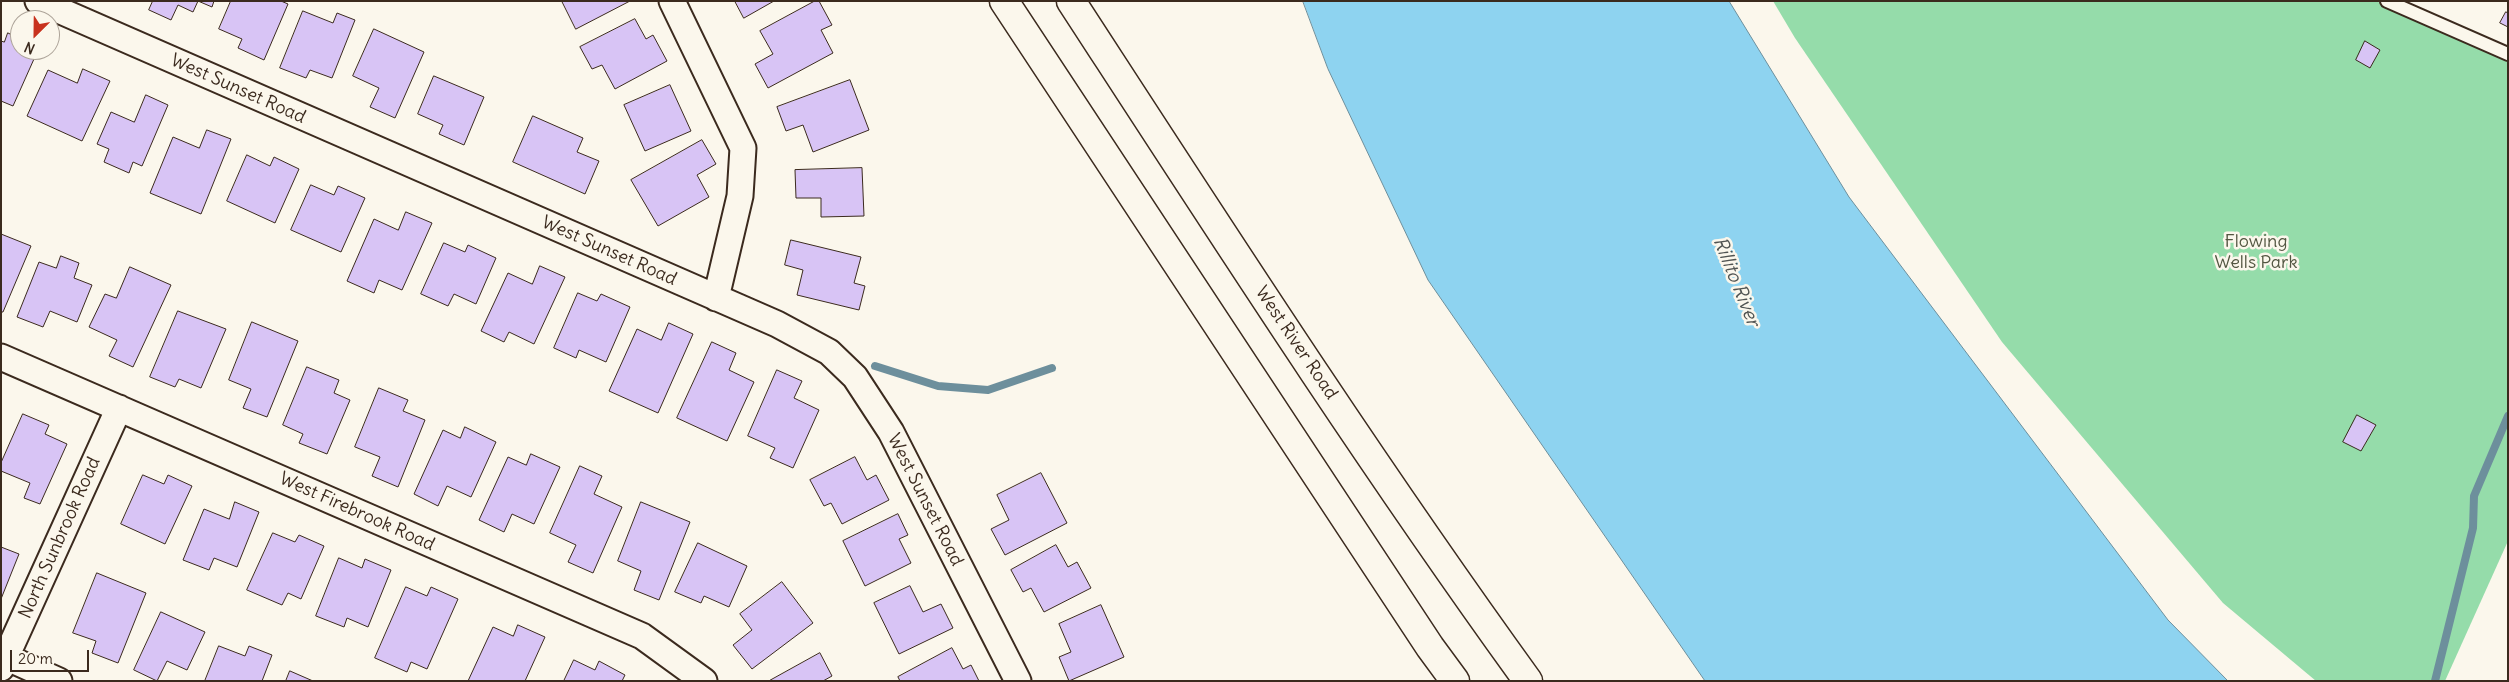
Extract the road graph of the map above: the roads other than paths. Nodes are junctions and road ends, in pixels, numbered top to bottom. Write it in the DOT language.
graph roads {
  1 [pos="38,1"];
  2 [pos="672,1"];
  3 [pos="1004,1"];
  4 [pos="1071,1"];
  5 [pos="2388,1"];
  6 [pos="2508,54"];
  7 [pos="716,298"];
  8 [pos="1,357"];
  9 [pos="119,408"];
  10 [pos="3,660"];
  11 [pos="59,681"];
  12 [pos="704,681"];
  13 [pos="1018,681"];
  14 [pos="1455,681"];
  15 [pos="1528,681"];
  1 -- 7 [label="street, West Sunset Road"];
  2 -- 7 [label="street"];
  3 -- 14 [label="main road"];
  4 -- 15 [label="main road, West River Road"];
  5 -- 6 [label="lane"];
  7 -- 13 [label="street, West Sunset Road"];
  8 -- 9 [label="street, West Firebrook Road"];
  9 -- 10 [label="street, North Sunbrook Road"];
  9 -- 12 [label="street, West Firebrook Road"];
  10 -- 11 [label="street"];
}
